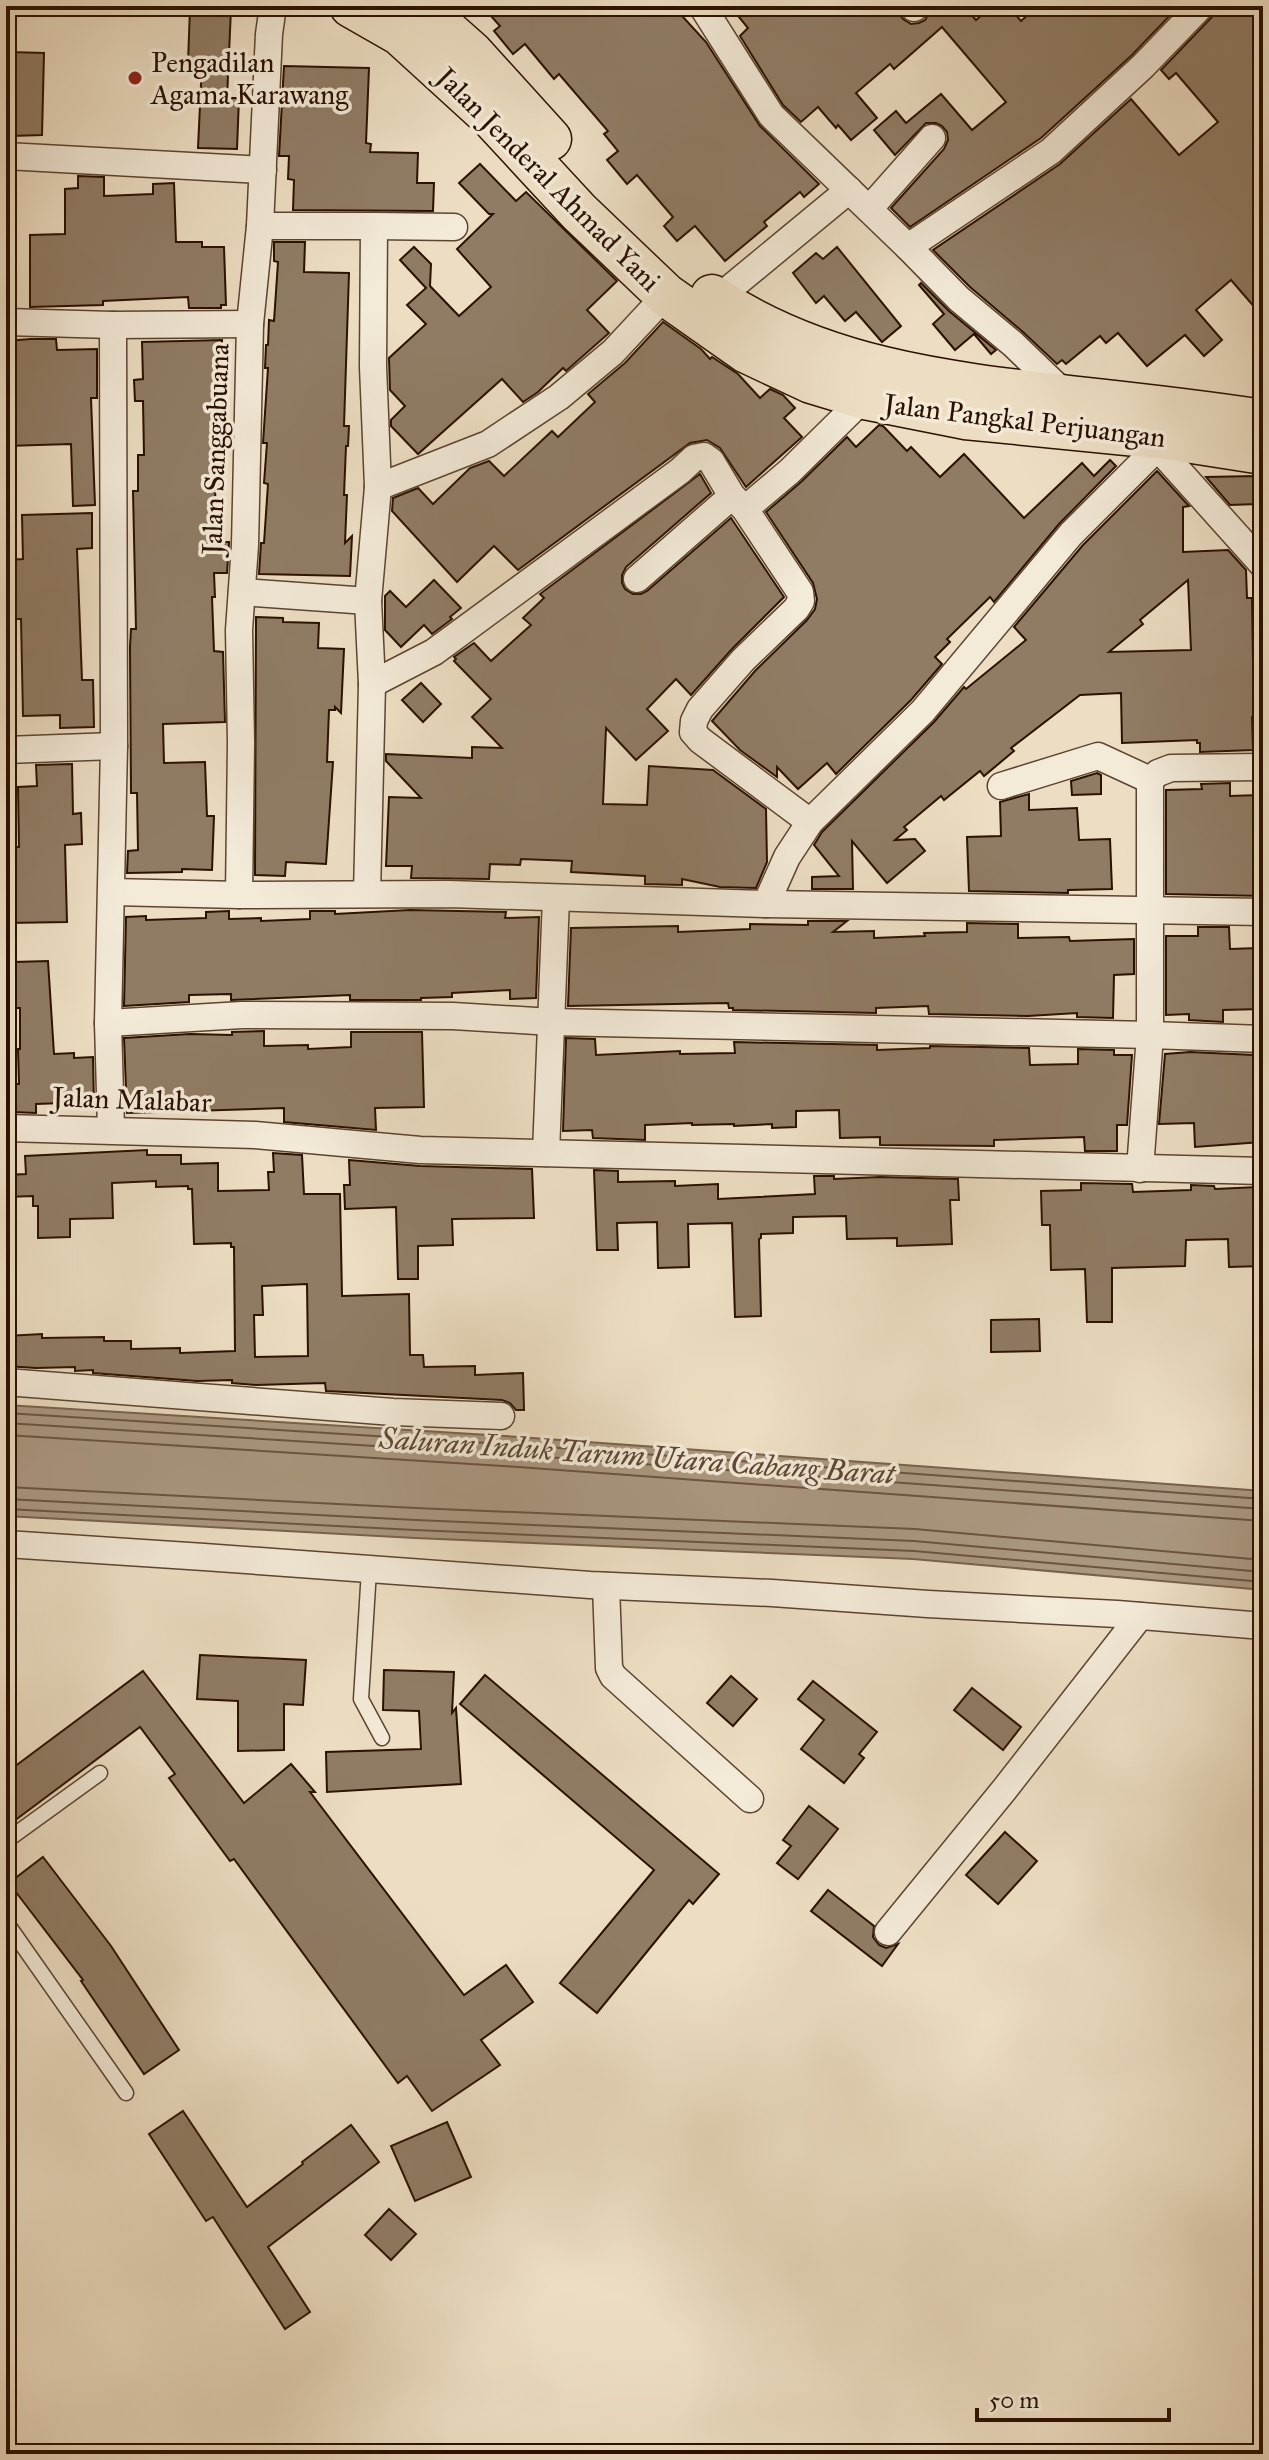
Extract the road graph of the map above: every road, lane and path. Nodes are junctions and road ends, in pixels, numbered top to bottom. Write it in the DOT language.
graph roads {
  1 [pos="273,6"];
  2 [pos="351,6"];
  3 [pos="419,6"];
  4 [pos="450,6"];
  5 [pos="702,6"];
  6 [pos="1201,6"];
  7 [pos="472,53"];
  8 [pos="932,138"];
  9 [pos="6,156"];
  10 [pos="263,170"];
  11 [pos="849,190"];
  12 [pos="870,208"];
  13 [pos="260,226"];
  14 [pos="374,226"];
  15 [pos="454,227"];
  16 [pos="908,247"];
  17 [pos="666,295"];
  18 [pos="717,299"];
  19 [pos="6,322"];
  20 [pos="250,324"];
  21 [pos="113,325"];
  22 [pos="753,338"];
  23 [pos="1067,396"];
  24 [pos="864,398"];
  25 [pos="1263,421"];
  26 [pos="1162,443"];
  27 [pos="1263,453"];
  28 [pos="378,487"];
  29 [pos="738,502"];
  30 [pos="1263,565"];
  31 [pos="637,579"];
  32 [pos="242,592"];
  33 [pos="368,601"];
  34 [pos="372,684"];
  35 [pos="114,746"];
  36 [pos="6,750"];
  37 [pos="1263,767"];
  38 [pos="1150,780"];
  39 [pos="1001,786"];
  40 [pos="810,822"];
  41 [pos="112,892"];
  42 [pos="367,894"];
  43 [pos="239,895"];
  44 [pos="556,898"];
  45 [pos="766,904"];
  46 [pos="1150,911"];
  47 [pos="1263,912"];
  48 [pos="552,1022"];
  49 [pos="108,1023"];
  50 [pos="1150,1035"];
  51 [pos="1263,1039"];
  52 [pos="6,1128"];
  53 [pos="111,1129"];
  54 [pos="546,1153"];
  55 [pos="1140,1169"];
  56 [pos="1263,1171"];
  57 [pos="6,1382"];
  58 [pos="501,1416"];
  59 [pos="6,1544"];
  60 [pos="369,1570"];
  61 [pos="606,1586"];
  62 [pos="1140,1616"];
  63 [pos="1263,1626"];
  64 [pos="382,1738"];
  65 [pos="100,1773"];
  66 [pos="750,1799"];
  67 [pos="6,1841"];
  68 [pos="6,1922"];
  69 [pos="888,1932"];
  70 [pos="126,2093"];
  1 -- 10 [label="street, Jalan Sanggabuana"];
  2 -- 17 [label="main road, Jalan Jenderal Ahmad Yani"];
  3 -- 7 [label="main road, Jalan Jenderal Ahmad Yani"];
  4 -- 7 [label="main road"];
  5 -- 11 [label="street"];
  6 -- 16 [label="street"];
  7 -- 18 [label="main road, Jalan Jenderal Ahmad Yani"];
  8 -- 12 [label="street"];
  9 -- 10 [label="street"];
  10 -- 13 [label="street, Jalan Sanggabuana"];
  11 -- 12 [label="street"];
  11 -- 18 [label="street"];
  12 -- 16 [label="street"];
  13 -- 14 [label="street"];
  13 -- 20 [label="street, Jalan Sanggabuana"];
  14 -- 15 [label="street"];
  14 -- 28 [label="street"];
  16 -- 23 [label="street"];
  17 -- 22 [label="main road, Jalan Jenderal Ahmad Yani"];
  17 -- 28 [label="street"];
  18 -- 22 [label="main road, Jalan Jenderal Ahmad Yani"];
  19 -- 21 [label="street"];
  20 -- 21 [label="street"];
  20 -- 32 [label="street, Jalan Sanggabuana"];
  21 -- 35 [label="street"];
  22 -- 23 [label="main road, Jalan Pangkal Perjuangan"];
  22 -- 24 [label="main road, Jalan Pangkal Perjuangan"];
  23 -- 25 [label="main road, Jalan Pangkal Perjuangan"];
  24 -- 26 [label="main road, Jalan Pangkal Perjuangan"];
  24 -- 29 [label="street"];
  26 -- 27 [label="main road, Jalan Pangkal Perjuangan"];
  26 -- 30 [label="street"];
  26 -- 40 [label="street"];
  28 -- 33 [label="street"];
  29 -- 31 [label="street"];
  29 -- 34 [label="street"];
  29 -- 40 [label="street"];
  32 -- 33 [label="street"];
  32 -- 43 [label="street, Jalan Sanggabuana"];
  33 -- 34 [label="street"];
  34 -- 42 [label="street"];
  35 -- 36 [label="street"];
  35 -- 41 [label="street"];
  37 -- 38 [label="street"];
  38 -- 39 [label="street"];
  38 -- 46 [label="street"];
  40 -- 45 [label="street"];
  41 -- 43 [label="street"];
  41 -- 49 [label="street"];
  42 -- 43 [label="street"];
  42 -- 44 [label="street"];
  44 -- 45 [label="street"];
  44 -- 48 [label="street"];
  45 -- 46 [label="street"];
  46 -- 47 [label="street"];
  46 -- 50 [label="street"];
  48 -- 49 [label="street"];
  48 -- 50 [label="street"];
  48 -- 54 [label="street"];
  49 -- 53 [label="street"];
  50 -- 51 [label="street"];
  50 -- 55 [label="street"];
  52 -- 53 [label="street, Jalan Malabar"];
  53 -- 54 [label="street, Jalan Malabar"];
  54 -- 55 [label="street, Jalan Malabar"];
  55 -- 56 [label="street, Jalan Malabar"];
  57 -- 58 [label="street"];
  59 -- 60 [label="street"];
  60 -- 61 [label="street"];
  60 -- 64 [label="lane"];
  61 -- 62 [label="street"];
  61 -- 66 [label="street"];
  62 -- 63 [label="street"];
  62 -- 69 [label="street"];
  65 -- 67 [label="lane"];
  68 -- 70 [label="lane"];
}
